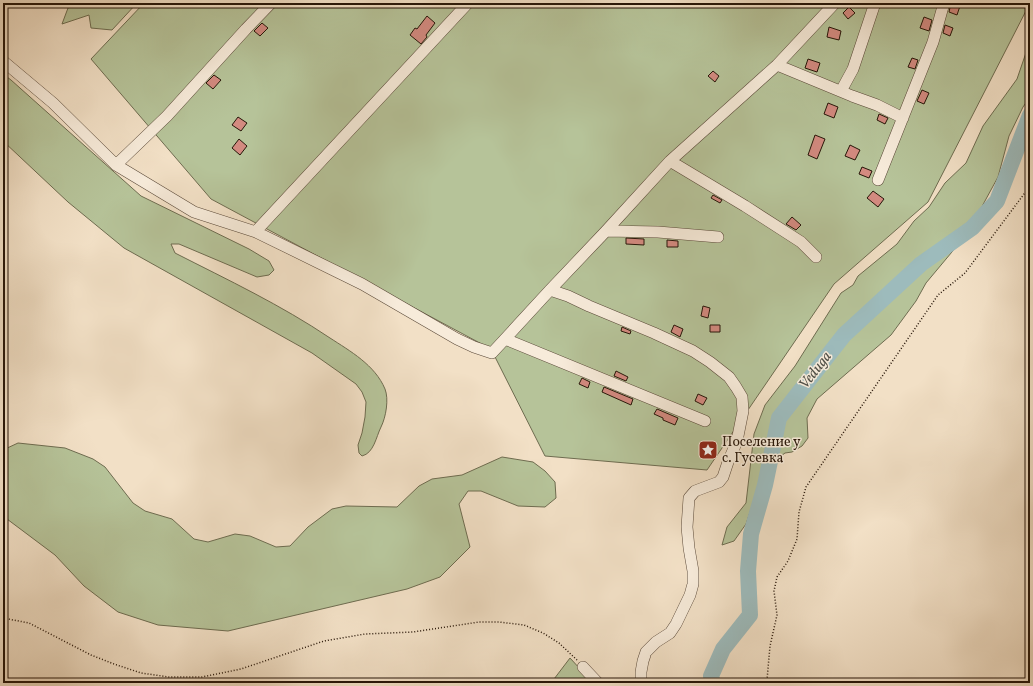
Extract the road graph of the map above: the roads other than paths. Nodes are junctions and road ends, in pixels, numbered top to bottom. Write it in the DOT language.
graph roads {
  1 [pos="271,3"];
  2 [pos="468,3"];
  3 [pos="835,3"];
  4 [pos="875,3"];
  5 [pos="944,3"];
  6 [pos="3,61"];
  7 [pos="777,65"];
  8 [pos="841,91"];
  9 [pos="903,118"];
  10 [pos="670,161"];
  11 [pos="116,166"];
  12 [pos="878,180"];
  13 [pos="606,231"];
  14 [pos="256,232"];
  15 [pos="718,237"];
  16 [pos="816,257"];
  17 [pos="550,290"];
  18 [pos="506,339"];
  19 [pos="705,421"];
  20 [pos="583,666"];
  21 [pos="598,683"];
  22 [pos="641,683"];
  1 -- 11 [label="street"];
  2 -- 14 [label="street"];
  3 -- 7 [label="street"];
  4 -- 8 [label="street"];
  5 -- 9 [label="street"];
  6 -- 11 [label="street"];
  7 -- 8 [label="street"];
  7 -- 10 [label="street"];
  8 -- 9 [label="street"];
  9 -- 12 [label="street"];
  10 -- 13 [label="street"];
  10 -- 16 [label="street"];
  11 -- 14 [label="street"];
  13 -- 15 [label="street"];
  13 -- 17 [label="street"];
  14 -- 18 [label="street"];
  17 -- 18 [label="street"];
  17 -- 22 [label="street"];
  18 -- 19 [label="street"];
  20 -- 21 [label="street"];
}
